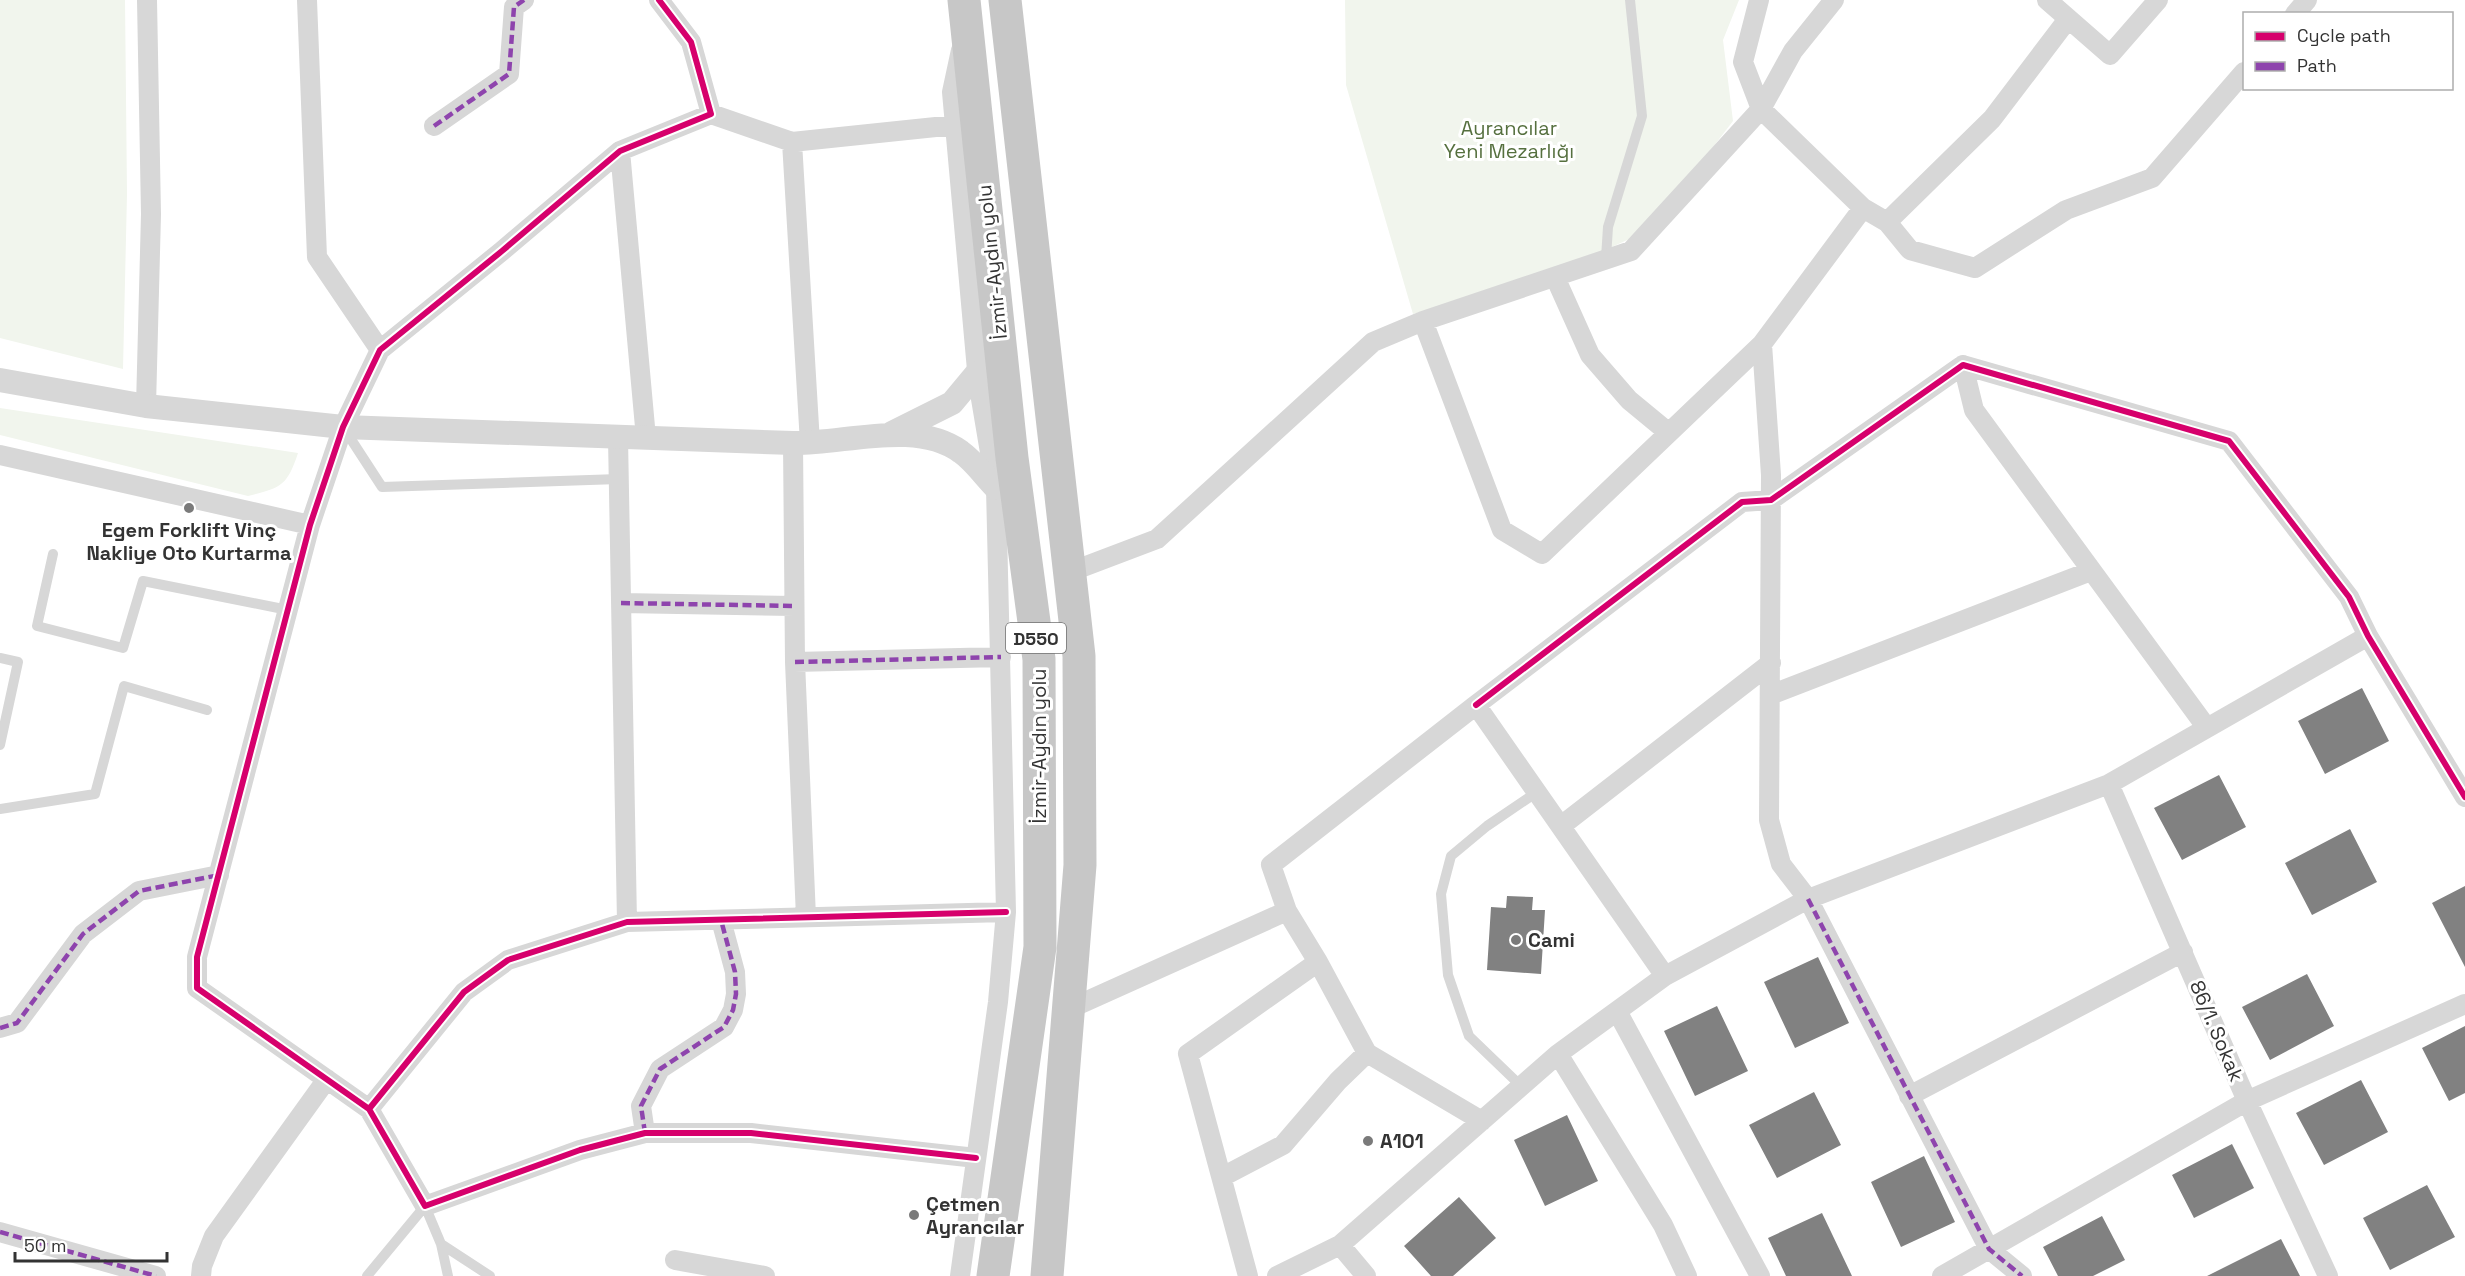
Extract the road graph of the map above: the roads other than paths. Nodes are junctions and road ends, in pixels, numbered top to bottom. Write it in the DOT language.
graph roads {
  1 [pos="147,0"];
  2 [pos="307,0"];
  3 [pos="524,0"];
  4 [pos="659,0"];
  5 [pos="1005,0"];
  6 [pos="1630,0"];
  7 [pos="1759,0"];
  8 [pos="1834,0"];
  9 [pos="2047,0"];
  10 [pos="2158,0"];
  11 [pos="2307,0"];
  12 [pos="966,12"];
  13 [pos="2297,12"];
  14 [pos="2068,18"];
  15 [pos="2243,73"];
  16 [pos="1761,109"];
  17 [pos="711,114"];
  18 [pos="435,126"];
  19 [pos="955,126"];
  20 [pos="792,142"];
  21 [pos="620,150"];
  22 [pos="1863,208"];
  23 [pos="1887,222"];
  24 [pos="1606,258"];
  25 [pos="1555,277"];
  26 [pos="1423,321"];
  27 [pos="1762,344"];
  28 [pos="380,350"];
  29 [pos="1963,365"];
  30 [pos="977,373"];
  31 [pos="0,380"];
  32 [pos="146,406"];
  33 [pos="343,427"];
  34 [pos="892,433"];
  35 [pos="1669,433"];
  36 [pos="618,438"];
  37 [pos="646,438"];
  38 [pos="802,443"];
  39 [pos="0,455"];
  40 [pos="1012,458"];
  41 [pos="619,479"];
  42 [pos="996,488"];
  43 [pos="1771,500"];
  44 [pos="310,525"];
  45 [pos="1022,528"];
  46 [pos="53,554"];
  47 [pos="2091,571"];
  48 [pos="1070,572"];
  49 [pos="621,603"];
  50 [pos="794,606"];
  51 [pos="288,610"];
  52 [pos="2368,636"];
  53 [pos="1001,657"];
  54 [pos="0,658"];
  55 [pos="795,662"];
  56 [pos="1771,663"];
  57 [pos="1770,694"];
  58 [pos="1476,705"];
  59 [pos="207,710"];
  60 [pos="2207,728"];
  61 [pos="0,745"];
  62 [pos="2109,784"];
  63 [pos="1537,792"];
  64 [pos="2465,797"];
  65 [pos="0,809"];
  66 [pos="1561,826"];
  67 [pos="219,874"];
  68 [pos="1808,899"];
  69 [pos="1287,911"];
  70 [pos="1006,912"];
  71 [pos="806,917"];
  72 [pos="721,920"];
  73 [pos="627,922"];
  74 [pos="2182,952"];
  75 [pos="1318,962"];
  76 [pos="1665,976"];
  77 [pos="2465,1004"];
  78 [pos="1069,1009"];
  79 [pos="1617,1011"];
  80 [pos="0,1028"];
  81 [pos="1367,1053"];
  82 [pos="1558,1054"];
  83 [pos="327,1079"];
  84 [pos="1521,1086"];
  85 [pos="1910,1096"];
  86 [pos="2247,1101"];
  87 [pos="369,1109"];
  88 [pos="1482,1120"];
  89 [pos="645,1133"];
  90 [pos="976,1158"];
  91 [pos="1222,1177"];
  92 [pos="425,1206"];
  93 [pos="0,1232"];
  94 [pos="441,1244"];
  95 [pos="1340,1245"];
  96 [pos="1989,1250"];
  97 [pos="675,1260"];
  98 [pos="156,1276"];
  99 [pos="201,1276"];
  100 [pos="367,1276"];
  101 [pos="447,1276"];
  102 [pos="490,1276"];
  103 [pos="765,1276"];
  104 [pos="960,1276"];
  105 [pos="993,1276"];
  106 [pos="1047,1276"];
  107 [pos="1248,1276"];
  108 [pos="1277,1276"];
  109 [pos="1366,1276"];
  110 [pos="1687,1276"];
  111 [pos="1760,1276"];
  112 [pos="1942,1276"];
  113 [pos="2022,1276"];
  114 [pos="2328,1276"];
  1 -- 32 [label="street"];
  2 -- 28 [label="street"];
  3 -- 18 [label="street"];
  4 -- 17 [label="street"];
  5 -- 48 [label="highway, İzmir-Aydın yolu / D550"];
  6 -- 24 [label="lane"];
  7 -- 16 [label="street"];
  8 -- 16 [label="street"];
  9 -- 14 [label="street"];
  10 -- 14 [label="street"];
  11 -- 13 [label="street"];
  12 -- 19 [label="street"];
  12 -- 40 [label="highway, İzmir-Aydın yolu / D550"];
  14 -- 23 [label="street"];
  15 -- 23 [label="street"];
  16 -- 22 [label="street"];
  16 -- 24 [label="street"];
  17 -- 20 [label="street"];
  17 -- 21 [label="street"];
  19 -- 20 [label="street"];
  19 -- 30 [label="street"];
  20 -- 38 [label="street"];
  21 -- 28 [label="street"];
  21 -- 37 [label="street"];
  22 -- 23 [label="street"];
  22 -- 27 [label="street"];
  24 -- 25 [label="street"];
  25 -- 26 [label="street"];
  25 -- 35 [label="street"];
  26 -- 35 [label="street"];
  26 -- 48 [label="street"];
  27 -- 35 [label="street"];
  27 -- 43 [label="street"];
  28 -- 33 [label="street"];
  29 -- 43 [label="street"];
  29 -- 47 [label="street"];
  29 -- 52 [label="street"];
  30 -- 34 [label="street"];
  30 -- 42 [label="street"];
  31 -- 32 [label="street"];
  32 -- 33 [label="street"];
  33 -- 36 [label="street"];
  33 -- 41 [label="lane"];
  33 -- 44 [label="street"];
  34 -- 38 [label="street"];
  34 -- 42 [label="street"];
  36 -- 37 [label="street"];
  36 -- 41 [label="street"];
  37 -- 38 [label="street"];
  38 -- 50 [label="street"];
  39 -- 44 [label="street"];
  40 -- 42 [label="highway"];
  40 -- 45 [label="highway, İzmir-Aydın yolu / D550"];
  41 -- 49 [label="street"];
  42 -- 45 [label="highway"];
  42 -- 53 [label="street"];
  43 -- 56 [label="street"];
  43 -- 58 [label="street"];
  44 -- 51 [label="street"];
  45 -- 105 [label="highway, İzmir-Aydın yolu / D550"];
  46 -- 51 [label="lane"];
  47 -- 57 [label="street"];
  47 -- 60 [label="street"];
  48 -- 78 [label="highway, İzmir-Aydın yolu / D550"];
  49 -- 50 [label="street"];
  49 -- 73 [label="street"];
  50 -- 55 [label="street"];
  51 -- 67 [label="street"];
  52 -- 60 [label="street"];
  52 -- 64 [label="street"];
  53 -- 55 [label="street"];
  53 -- 70 [label="street"];
  54 -- 61 [label="lane"];
  55 -- 71 [label="street"];
  56 -- 57 [label="street"];
  56 -- 66 [label="street"];
  57 -- 68 [label="street"];
  58 -- 63 [label="street"];
  58 -- 69 [label="street"];
  59 -- 65 [label="lane"];
  60 -- 62 [label="street"];
  62 -- 68 [label="street"];
  62 -- 74 [label="street, 86/1. Sokak"];
  63 -- 66 [label="street"];
  63 -- 84 [label="lane"];
  66 -- 76 [label="street"];
  67 -- 80 [label="street"];
  67 -- 83 [label="street"];
  68 -- 76 [label="street"];
  68 -- 85 [label="street"];
  69 -- 75 [label="street"];
  69 -- 78 [label="street"];
  70 -- 71 [label="street"];
  70 -- 90 [label="street"];
  71 -- 72 [label="street"];
  72 -- 73 [label="street"];
  72 -- 89 [label="street"];
  73 -- 87 [label="street"];
  74 -- 85 [label="street"];
  74 -- 86 [label="street, 86/1. Sokak"];
  75 -- 81 [label="street"];
  75 -- 91 [label="street"];
  76 -- 79 [label="street"];
  77 -- 86 [label="street"];
  78 -- 106 [label="highway, İzmir-Aydın yolu / D550"];
  79 -- 82 [label="street"];
  79 -- 111 [label="street"];
  81 -- 88 [label="street"];
  81 -- 91 [label="street"];
  82 -- 84 [label="street"];
  82 -- 110 [label="street"];
  83 -- 87 [label="street"];
  83 -- 99 [label="street"];
  84 -- 88 [label="street"];
  85 -- 96 [label="street"];
  86 -- 96 [label="street"];
  86 -- 114 [label="street, 86/1. Sokak"];
  87 -- 92 [label="street"];
  88 -- 95 [label="street"];
  89 -- 90 [label="street"];
  89 -- 92 [label="street"];
  90 -- 104 [label="street"];
  91 -- 107 [label="street"];
  92 -- 94 [label="lane"];
  92 -- 100 [label="lane"];
  93 -- 98 [label="street"];
  94 -- 101 [label="lane"];
  94 -- 102 [label="lane"];
  95 -- 108 [label="street"];
  95 -- 109 [label="street"];
  96 -- 112 [label="street"];
  96 -- 113 [label="street"];
  97 -- 103 [label="street"];
}
